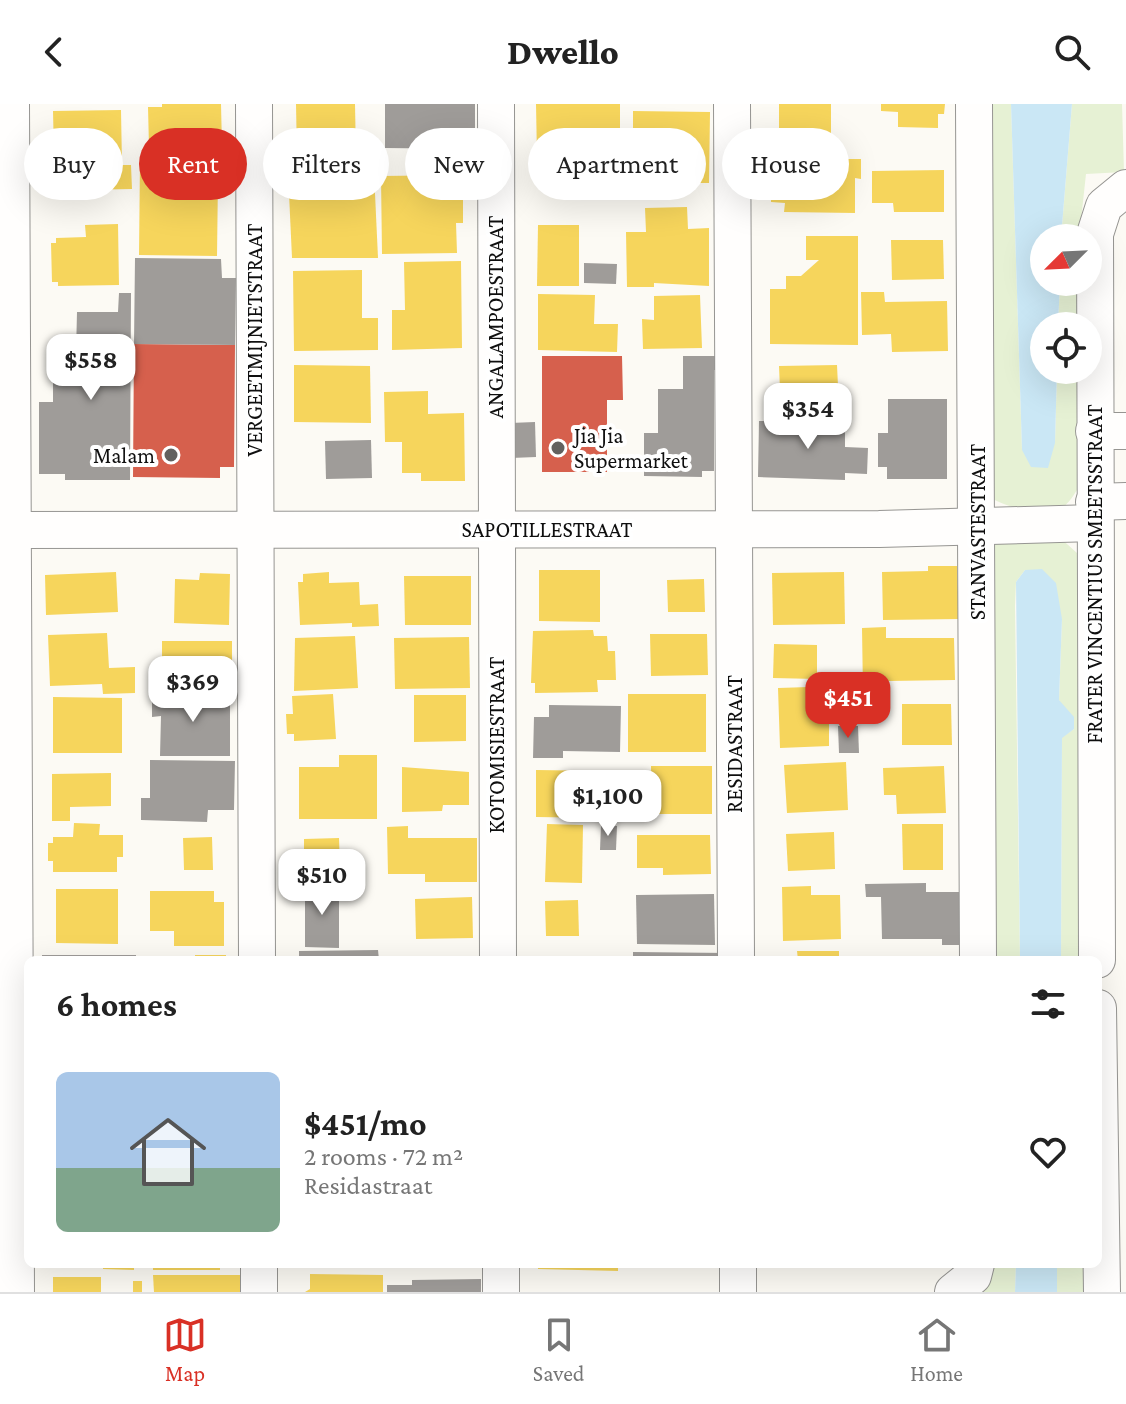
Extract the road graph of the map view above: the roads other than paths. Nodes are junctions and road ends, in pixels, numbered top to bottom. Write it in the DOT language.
graph roads {
  1 [pos="11,104"];
  2 [pos="254,104"];
  3 [pos="496,104"];
  4 [pos="732,104"];
  5 [pos="974,104"];
  6 [pos="1120,191"];
  7 [pos="1110,431"];
  8 [pos="1105,509"];
  9 [pos="977,527"];
  10 [pos="255,528"];
  11 [pos="733,528"];
  12 [pos="494,529"];
  13 [pos="6,530"];
  14 [pos="1110,754"];
  15 [pos="257,956"];
  16 [pos="498,956"];
  17 [pos="736,956"];
  18 [pos="978,956"];
  19 [pos="1097,956"];
  20 [pos="259,1268"];
  21 [pos="501,1268"];
  22 [pos="738,1268"];
  23 [pos="975,1268"];
  24 [pos="1102,1268"];
  25 [pos="16,1292"];
  26 [pos="259,1292"];
  27 [pos="501,1292"];
  28 [pos="738,1292"];
  29 [pos="953,1292"];
  30 [pos="1102,1292"];
  1 -- 13 [label="street"];
  2 -- 10 [label="street, VERGEETMIJNIETSTRAAT"];
  3 -- 12 [label="street, ANGALAMPOESTRAAT"];
  4 -- 11 [label="street, RESIDASTRAAT"];
  5 -- 9 [label="street, STANVASTESTRAAT"];
  6 -- 7 [label="street, FRATER VINCENTIUS SMEETSSTRAAT"];
  7 -- 8 [label="street, FRATER VINCENTIUS SMEETSSTRAAT"];
  8 -- 9 [label="street, SAPOTILLESTRAAT"];
  8 -- 14 [label="street, FRATER VINCENTIUS SMEETSSTRAAT"];
  9 -- 11 [label="street, SAPOTILLESTRAAT"];
  9 -- 18 [label="street, STANVASTESTRAAT"];
  10 -- 12 [label="street, SAPOTILLESTRAAT"];
  10 -- 13 [label="street, SAPOTILLESTRAAT"];
  10 -- 15 [label="street, VERGEETMIJNIETSTRAAT"];
  11 -- 12 [label="street, SAPOTILLESTRAAT"];
  11 -- 17 [label="street, RESIDASTRAAT"];
  12 -- 16 [label="street, KOTOMISIESTRAAT"];
  13 -- 25 [label="street"];
  14 -- 19 [label="street, FRATER VINCENTIUS SMEETSSTRAAT"];
  20 -- 26 [label="street"];
  21 -- 27 [label="street"];
  22 -- 28 [label="street"];
  23 -- 29 [label="street"];
  24 -- 30 [label="street"];
}
